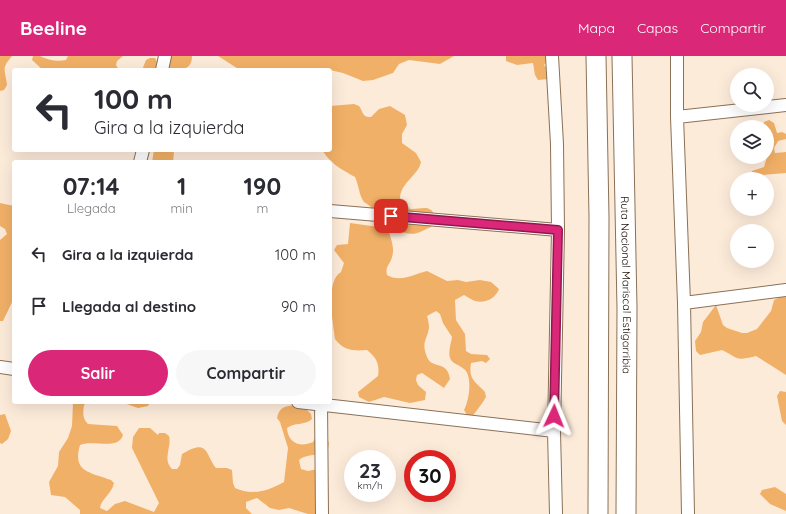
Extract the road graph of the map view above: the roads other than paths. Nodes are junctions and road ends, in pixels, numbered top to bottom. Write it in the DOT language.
graph roads {
  1 [pos="165,56"];
  2 [pos="552,56"];
  3 [pos="596,56"];
  4 [pos="622,56"];
  5 [pos="677,56"];
  6 [pos="162,68"];
  7 [pos="786,105"];
  8 [pos="677,117"];
  9 [pos="332,211"];
  10 [pos="558,230"];
  11 [pos="786,290"];
  12 [pos="684,303"];
  13 [pos="0,367"];
  14 [pos="12,369"];
  15 [pos="321,404"];
  16 [pos="329,404"];
  17 [pos="554,431"];
  18 [pos="322,514"];
  19 [pos="556,514"];
  20 [pos="598,514"];
  21 [pos="626,514"];
  22 [pos="688,514"];
  1 -- 6 [label="street"];
  2 -- 10 [label="street"];
  3 -- 20 [label="highway"];
  4 -- 21 [label="highway, Ruta Nacional Mariscal Estigarribia"];
  5 -- 8 [label="street"];
  7 -- 8 [label="street"];
  8 -- 12 [label="street"];
  9 -- 10 [label="street"];
  10 -- 17 [label="street"];
  11 -- 12 [label="street"];
  12 -- 22 [label="street"];
  13 -- 14 [label="street"];
  15 -- 18 [label="street"];
  16 -- 17 [label="street"];
  17 -- 19 [label="street"];
}
